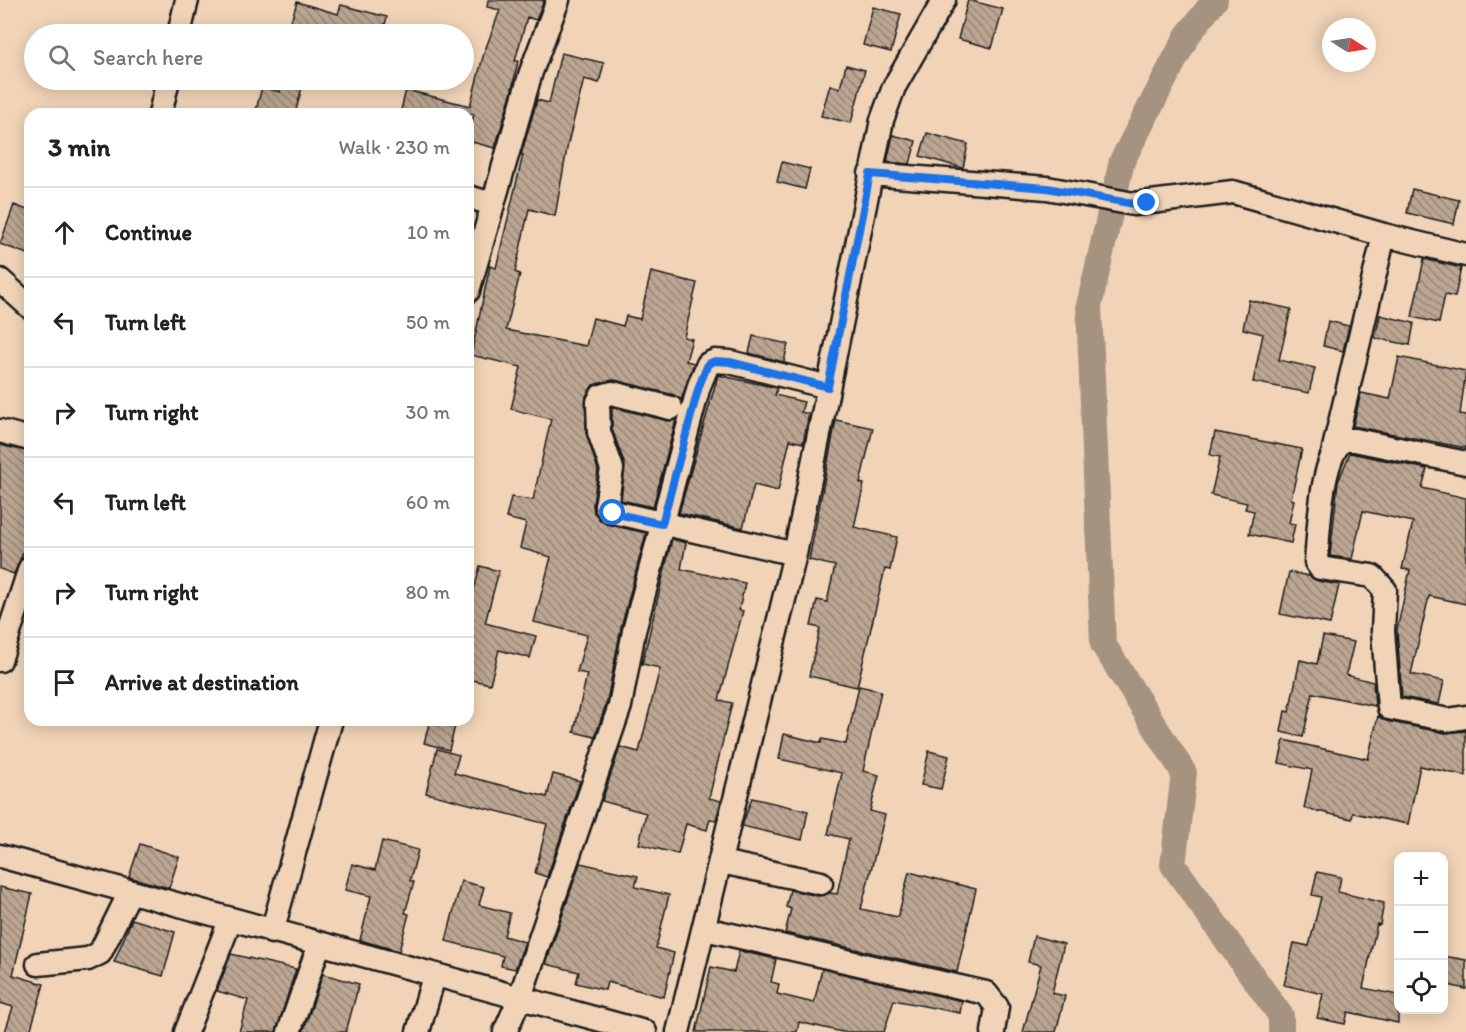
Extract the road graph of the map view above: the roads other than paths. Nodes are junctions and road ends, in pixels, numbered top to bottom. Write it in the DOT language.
graph roads {
  1 [pos="188,0"];
  2 [pos="558,0"];
  3 [pos="944,0"];
  4 [pos="182,24"];
  5 [pos="166,90"];
  6 [pos="164,108"];
  7 [pos="870,174"];
  8 [pos="474,199"];
  9 [pos="493,204"];
  10 [pos="1384,235"];
  11 [pos="1466,255"];
  12 [pos="474,270"];
  13 [pos="0,280"];
  14 [pos="24,302"];
  15 [pos="828,387"];
  16 [pos="671,408"];
  17 [pos="0,431"];
  18 [pos="24,437"];
  19 [pos="1334,448"];
  20 [pos="1466,463"];
  21 [pos="662,524"];
  22 [pos="795,554"];
  23 [pos="24,586"];
  24 [pos="0,660"];
  25 [pos="1466,717"];
  26 [pos="329,726"];
  27 [pos="0,856"];
  28 [pos="721,862"];
  29 [pos="821,883"];
  30 [pos="130,892"];
  31 [pos="230,921"];
  32 [pos="705,929"];
  33 [pos="272,932"];
  34 [pos="319,945"];
  35 [pos="38,964"];
  36 [pos="434,976"];
  37 [pos="519,999"];
  38 [pos="186,1032"];
  39 [pos="289,1032"];
  40 [pos="418,1032"];
  41 [pos="505,1032"];
  42 [pos="645,1032"];
  43 [pos="678,1032"];
  44 [pos="993,1032"];
  1 -- 4 [label="street"];
  2 -- 9 [label="street"];
  3 -- 7 [label="street"];
  5 -- 6 [label="street"];
  7 -- 10 [label="street"];
  7 -- 15 [label="street"];
  8 -- 9 [label="street"];
  9 -- 12 [label="street"];
  10 -- 11 [label="street"];
  10 -- 19 [label="street"];
  13 -- 14 [label="street"];
  15 -- 21 [label="street"];
  15 -- 22 [label="street"];
  16 -- 21 [label="street"];
  17 -- 18 [label="street"];
  19 -- 20 [label="street"];
  19 -- 25 [label="street"];
  21 -- 22 [label="street"];
  21 -- 37 [label="street"];
  22 -- 28 [label="street"];
  23 -- 24 [label="street"];
  26 -- 33 [label="street"];
  27 -- 30 [label="street"];
  28 -- 29 [label="street"];
  28 -- 32 [label="street"];
  30 -- 31 [label="street"];
  30 -- 35 [label="street"];
  31 -- 33 [label="street"];
  31 -- 38 [label="street"];
  32 -- 43 [label="street"];
  32 -- 44 [label="street"];
  33 -- 34 [label="street"];
  34 -- 36 [label="street"];
  34 -- 39 [label="street"];
  36 -- 37 [label="street"];
  36 -- 40 [label="street"];
  37 -- 41 [label="street"];
  37 -- 42 [label="street"];
}
